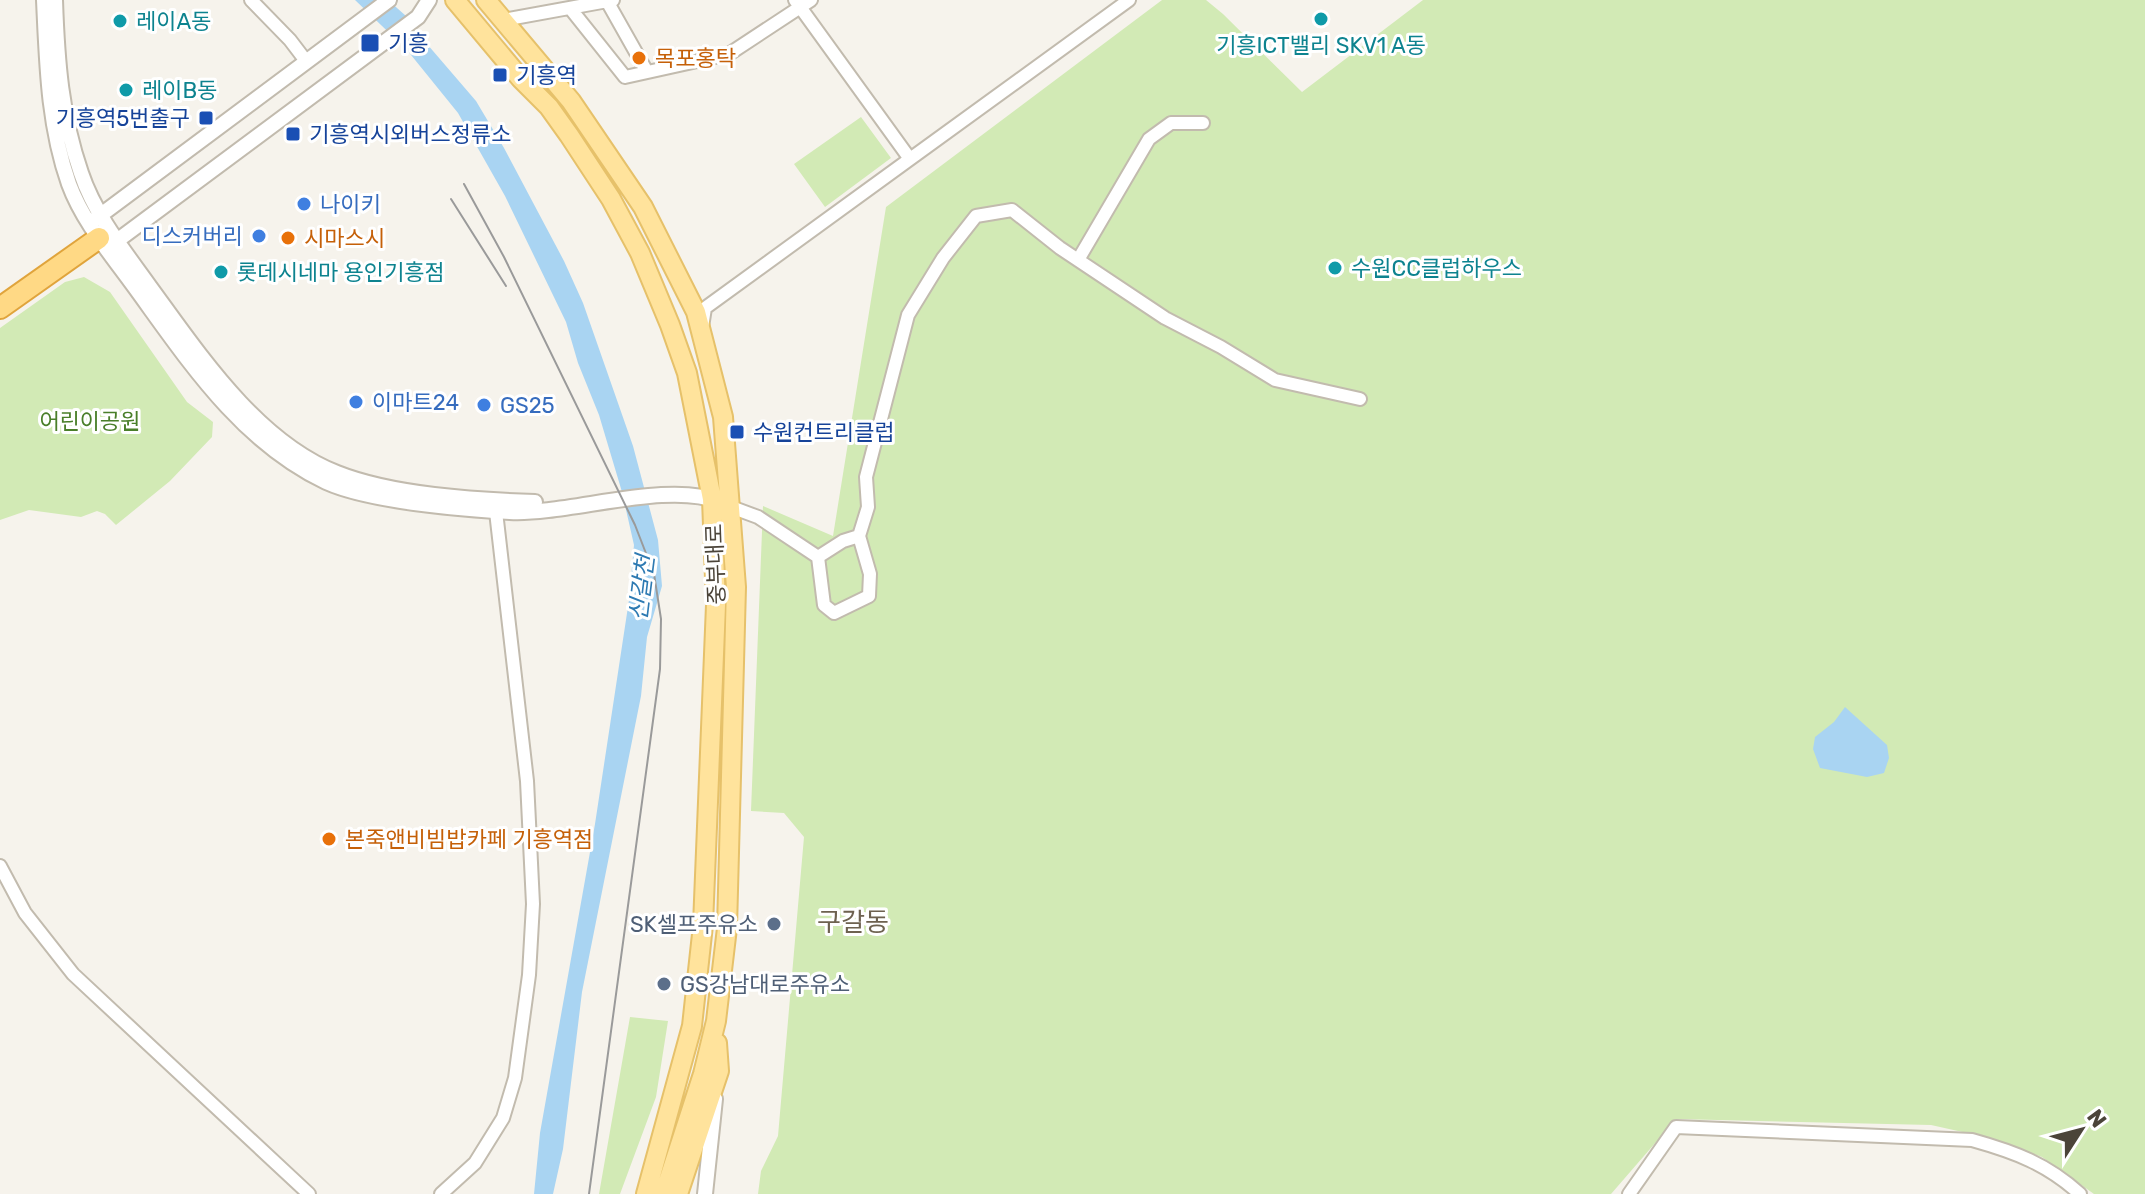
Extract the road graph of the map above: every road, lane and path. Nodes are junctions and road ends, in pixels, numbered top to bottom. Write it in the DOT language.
graph roads {
  1 [pos="44,0"];
  2 [pos="55,0"];
  3 [pos="251,0"];
  4 [pos="389,0"];
  5 [pos="429,0"];
  6 [pos="455,0"];
  7 [pos="486,0"];
  8 [pos="610,0"];
  9 [pos="1129,0"];
  10 [pos="802,3"];
  11 [pos="578,4"];
  12 [pos="503,20"];
  13 [pos="306,61"];
  14 [pos="647,72"];
  15 [pos="1203,123"];
  16 [pos="910,159"];
  17 [pos="101,232"];
  18 [pos="1078,260"];
  19 [pos="684,290"];
  20 [pos="0,294"];
  21 [pos="0,308"];
  22 [pos="705,308"];
  23 [pos="701,333"];
  24 [pos="1360,399"];
  25 [pos="712,499"];
  26 [pos="496,505"];
  27 [pos="731,507"];
  28 [pos="859,536"];
  29 [pos="818,557"];
  30 [pos="0,866"];
  31 [pos="716,1021"];
  32 [pos="719,1071"];
  33 [pos="652,1172"];
  34 [pos="309,1194"];
  35 [pos="441,1194"];
  36 [pos="639,1194"];
  37 [pos="646,1194"];
  38 [pos="664,1194"];
  39 [pos="678,1194"];
  40 [pos="705,1194"];
  41 [pos="1629,1194"];
  42 [pos="2080,1194"];
  1 -- 17 [label="street"];
  2 -- 17 [label="street"];
  3 -- 13 [label="street"];
  4 -- 13 [label="street"];
  5 -- 17 [label="street"];
  6 -- 25 [label="main road, 중부대로"];
  7 -- 12 [label="main road, 중부대로"];
  8 -- 11 [label="street"];
  8 -- 14 [label="street"];
  9 -- 16 [label="street"];
  10 -- 14 [label="street"];
  10 -- 16 [label="street"];
  11 -- 12 [label="street"];
  11 -- 14 [label="street"];
  12 -- 19 [label="main road, 중부대로"];
  13 -- 17 [label="street"];
  15 -- 18 [label="street"];
  16 -- 22 [label="street"];
  17 -- 20 [label="highway"];
  17 -- 21 [label="highway"];
  17 -- 26 [label="street"];
  18 -- 24 [label="street"];
  18 -- 28 [label="street"];
  19 -- 22 [label="street"];
  19 -- 23 [label="main road, 중부대로"];
  22 -- 23 [label="street"];
  23 -- 27 [label="main road, 중부대로"];
  25 -- 26 [label="street"];
  25 -- 27 [label="street"];
  25 -- 33 [label="main road, 중부대로"];
  26 -- 35 [label="street"];
  27 -- 29 [label="street"];
  27 -- 31 [label="main road, 중부대로"];
  28 -- 29 [label="street"];
  28 -- 29 [label="street"];
  30 -- 34 [label="street"];
  31 -- 32 [label="main road"];
  31 -- 38 [label="main road, 중부대로"];
  32 -- 39 [label="main road"];
  32 -- 40 [label="street"];
  33 -- 36 [label="main road"];
  33 -- 37 [label="main road, 중부대로"];
  41 -- 42 [label="street"];
}
